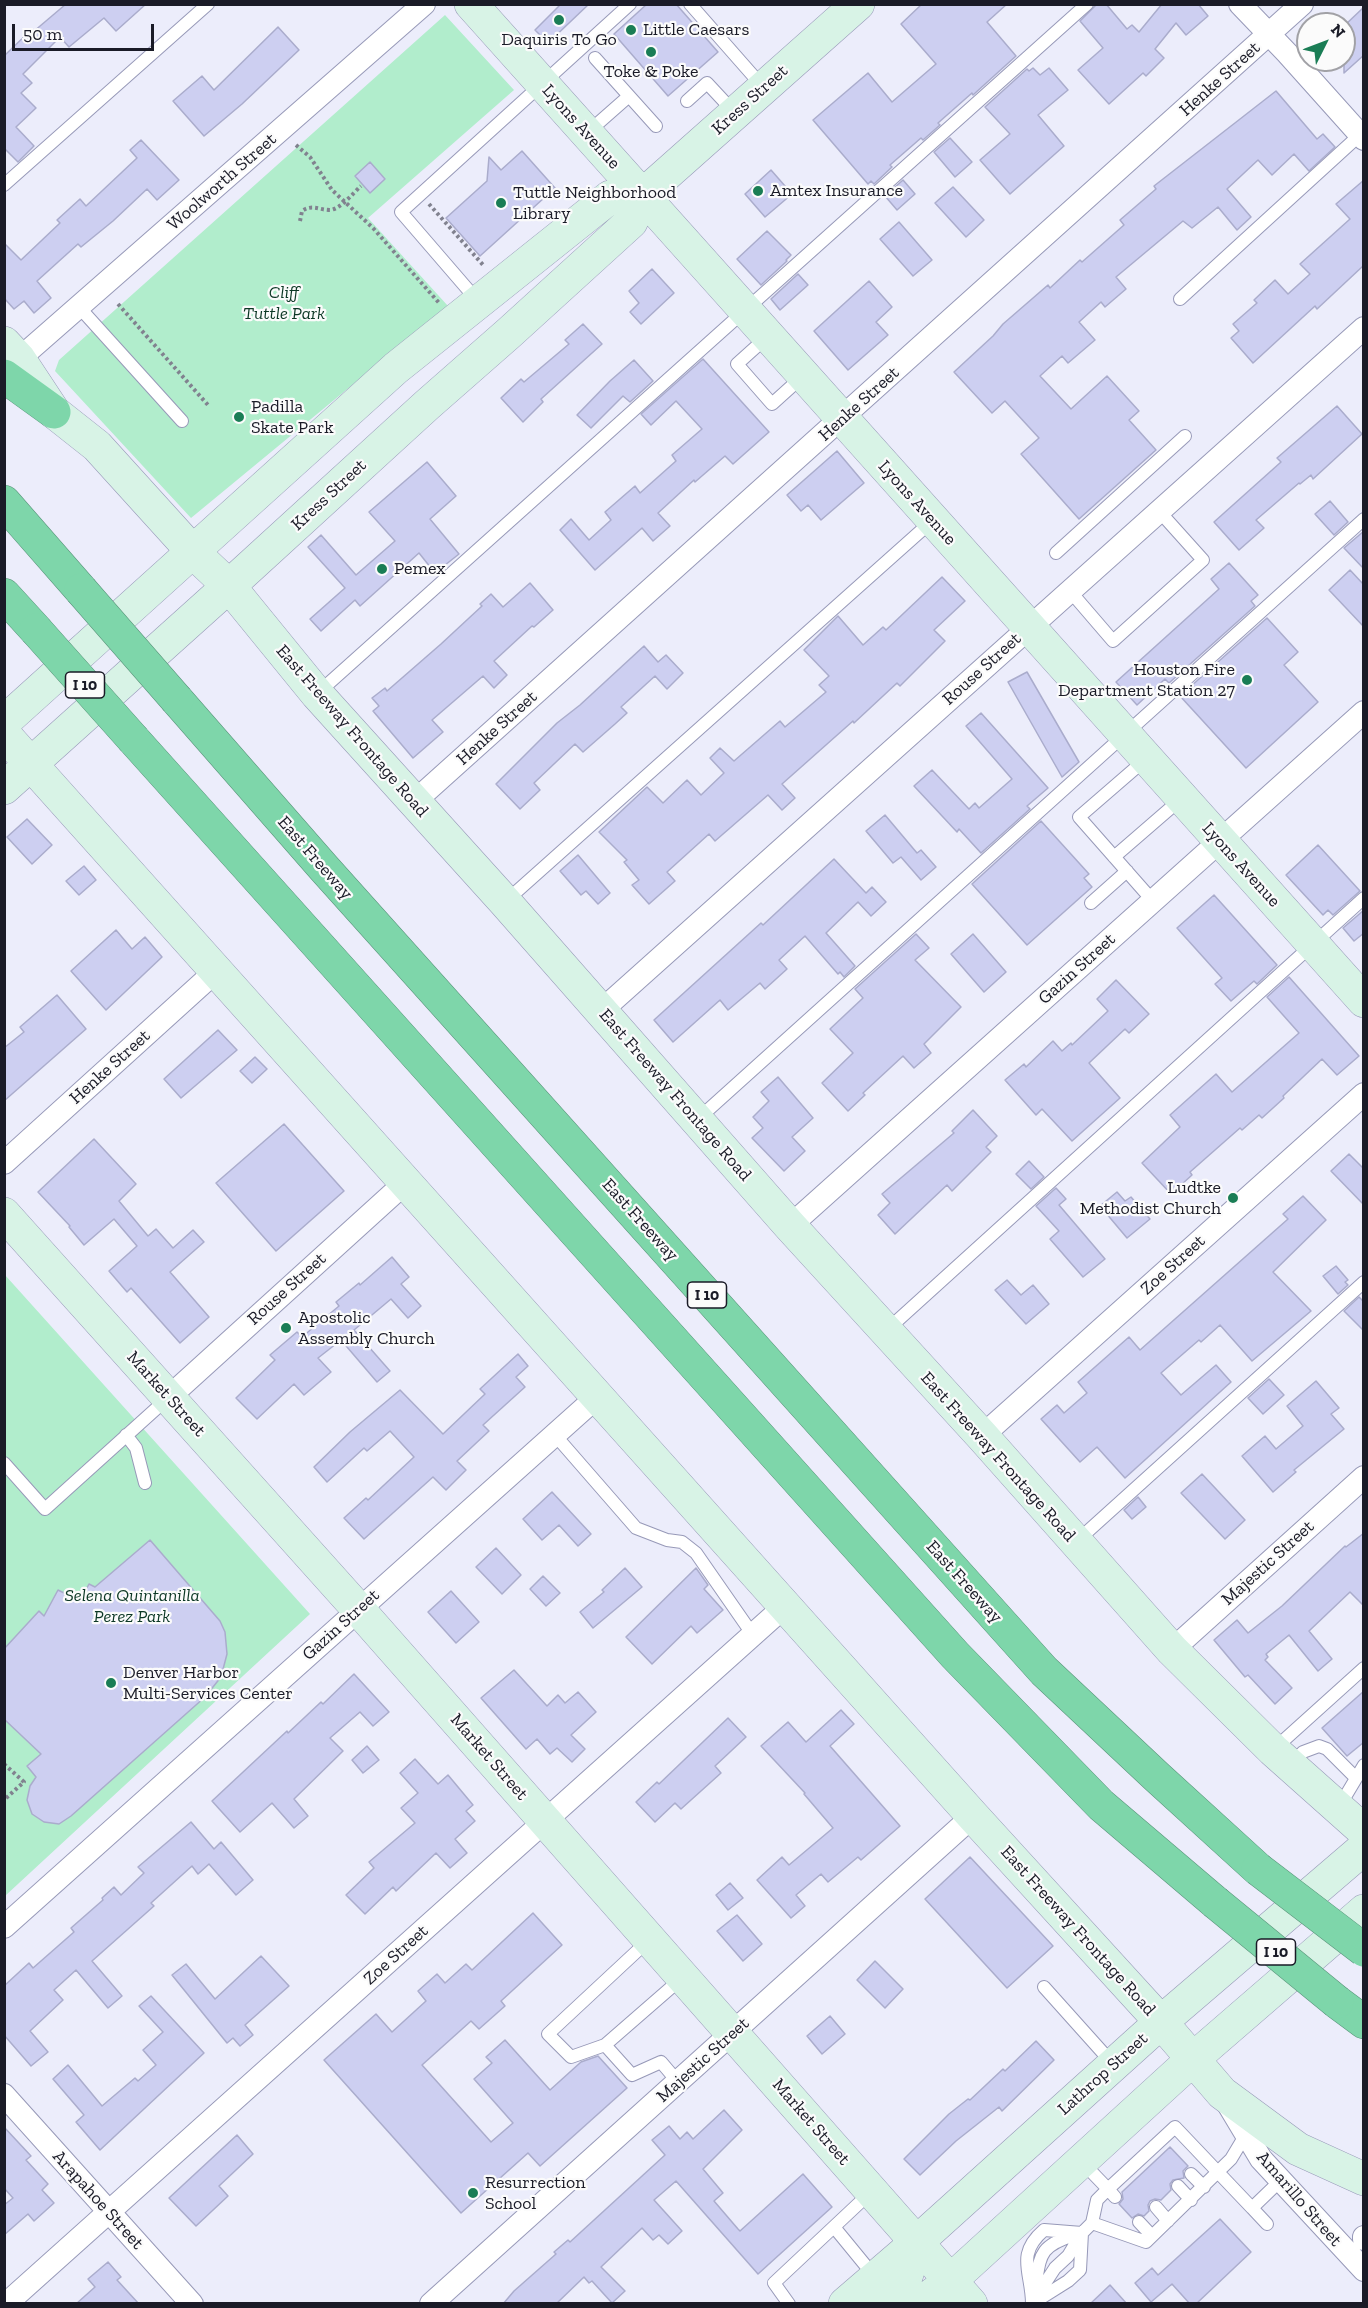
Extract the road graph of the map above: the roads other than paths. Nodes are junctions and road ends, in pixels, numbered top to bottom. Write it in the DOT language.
graph roads {
  1 [pos="208,4"];
  2 [pos="424,4"];
  3 [pos="471,4"];
  4 [pos="630,4"];
  5 [pos="690,4"];
  6 [pos="858,4"];
  7 [pos="1087,4"];
  8 [pos="1240,4"];
  9 [pos="1302,4"];
  10 [pos="1269,34"];
  11 [pos="595,58"];
  12 [pos="541,83"];
  13 [pos="764,88"];
  14 [pos="629,96"];
  15 [pos="687,101"];
  16 [pos="735,113"];
  17 [pos="656,126"];
  18 [pos="586,134"];
  19 [pos="1362,135"];
  20 [pos="4,185"];
  21 [pos="643,195"];
  22 [pos="483,285"];
  23 [pos="1179,299"];
  24 [pos="79,307"];
  25 [pos="745,311"];
  26 [pos="1364,328"];
  27 [pos="9,359"];
  28 [pos="396,368"];
  29 [pos="427,405"];
  30 [pos="54,412"];
  31 [pos="842,419"];
  32 [pos="182,421"];
  33 [pos="1185,436"];
  34 [pos="4,502"];
  35 [pos="1159,511"];
  36 [pos="1364,519"];
  37 [pos="933,520"];
  38 [pos="194,553"];
  39 [pos="1056,553"];
  40 [pos="229,586"];
  41 [pos="1070,591"];
  42 [pos="4,595"];
  43 [pos="1028,628"];
  44 [pos="317,694"];
  45 [pos="1364,712"];
  46 [pos="4,722"];
  47 [pos="4,734"];
  48 [pos="1125,734"];
  49 [pos="1147,759"];
  50 [pos="31,763"];
  51 [pos="4,788"];
  52 [pos="1182,798"];
  53 [pos="414,802"];
  54 [pos="1220,841"];
  55 [pos="1114,857"];
  56 [pos="1127,872"];
  57 [pos="1364,898"];
  58 [pos="1153,901"];
  59 [pos="505,902"];
  60 [pos="1092,903"];
  61 [pos="1312,944"];
  62 [pos="216,971"];
  63 [pos="1364,1001"];
  64 [pos="602,1011"];
  65 [pos="1364,1094"];
  66 [pos="697,1120"];
  67 [pos="4,1163"];
  68 [pos="406,1182"];
  69 [pos="4,1214"];
  70 [pos="790,1226"];
  71 [pos="1364,1282"];
  72 [pos="885,1332"];
  73 [pos="598,1396"];
  74 [pos="169,1397"];
  75 [pos="126,1435"];
  76 [pos="555,1435"];
  77 [pos="982,1436"];
  78 [pos="4,1462"];
  79 [pos="1364,1477"];
  80 [pos="145,1483"];
  81 [pos="1075,1543"];
  82 [pos="785,1606"];
  83 [pos="359,1610"];
  84 [pos="753,1635"];
  85 [pos="1172,1650"];
  86 [pos="1364,1668"];
  87 [pos="1282,1758"];
  88 [pos="1364,1766"];
  89 [pos="1355,1777"];
  90 [pos="1338,1808"];
  91 [pos="973,1816"];
  92 [pos="545,1821"];
  93 [pos="1364,1831"];
  94 [pos="1364,1848"];
  95 [pos="1364,1911"];
  96 [pos="4,1927"];
  97 [pos="650,1939"];
  98 [pos="1364,1950"];
  99 [pos="683,1977"];
  100 [pos="1044,1987"];
  101 [pos="1161,2022"];
  102 [pos="1364,2022"];
  103 [pos="733,2032"];
  104 [pos="605,2045"];
  105 [pos="1193,2059"];
  106 [pos="1114,2064"];
  107 [pos="678,2082"];
  108 [pos="1222,2092"];
  109 [pos="4,2096"];
  110 [pos="1246,2134"];
  111 [pos="1081,2161"];
  112 [pos="1218,2173"];
  113 [pos="1191,2174"];
  114 [pos="1364,2179"];
  115 [pos="1280,2181"];
  116 [pos="1178,2186"];
  117 [pos="1204,2187"];
  118 [pos="872,2191"];
  119 [pos="1111,2193"];
  120 [pos="1191,2200"];
  121 [pos="1156,2207"];
  122 [pos="1252,2208"];
  123 [pos="108,2212"];
  124 [pos="1168,2221"];
  125 [pos="1139,2222"];
  126 [pos="1092,2223"];
  127 [pos="1267,2224"];
  128 [pos="834,2227"];
  129 [pos="1082,2233"];
  130 [pos="1152,2236"];
  131 [pos="917,2242"];
  132 [pos="1364,2270"];
  133 [pos="880,2291"];
  134 [pos="961,2292"];
  135 [pos="1032,2303"];
  136 [pos="6,2304"];
  137 [pos="192,2304"];
  138 [pos="431,2304"];
  139 [pos="789,2304"];
  140 [pos="845,2304"];
  141 [pos="920,2304"];
  1 -- 20 [label="lane"];
  2 -- 24 [label="street, Woolworth Street"];
  3 -- 12 [label="street, Lyons Avenue"];
  4 -- 12 [label="lane"];
  5 -- 13 [label="lane"];
  6 -- 13 [label="street, Kress Street"];
  7 -- 25 [label="lane"];
  8 -- 10 [label="street"];
  9 -- 10 [label="street, Henke Street"];
  10 -- 19 [label="street"];
  10 -- 31 [label="street, Henke Street"];
  11 -- 14 [label="lane"];
  12 -- 18 [label="street, Lyons Avenue"];
  12 -- 22 [label="lane"];
  13 -- 16 [label="street, Kress Street"];
  14 -- 17 [label="lane"];
  14 -- 18 [label="lane"];
  15 -- 16 [label="lane"];
  16 -- 21 [label="street, Kress Street"];
  18 -- 21 [label="street, Lyons Avenue"];
  19 -- 23 [label="lane"];
  21 -- 22 [label="street"];
  21 -- 25 [label="street, Lyons Avenue"];
  21 -- 29 [label="street, Kress Street"];
  22 -- 28 [label="street"];
  24 -- 27 [label="street, Woolworth Street"];
  24 -- 32 [label="lane"];
  25 -- 31 [label="street, Lyons Avenue"];
  25 -- 44 [label="lane"];
  26 -- 35 [label="street, Rouse Street"];
  27 -- 30 [label="highway"];
  28 -- 29 [label="street"];
  28 -- 38 [label="street"];
  29 -- 40 [label="street, Kress Street"];
  30 -- 38 [label="street, East Freeway Frontage Road"];
  31 -- 37 [label="street, Lyons Avenue"];
  31 -- 53 [label="street, Henke Street"];
  33 -- 39 [label="lane"];
  34 -- 98 [label="highway, East Freeway / I 10, bridge"];
  35 -- 41 [label="street, Rouse Street"];
  35 -- 41 [label="lane"];
  36 -- 48 [label="lane"];
  37 -- 43 [label="street, Lyons Avenue"];
  37 -- 59 [label="lane"];
  38 -- 40 [label="street, East Freeway Frontage Road"];
  38 -- 46 [label="street"];
  40 -- 44 [label="street, East Freeway Frontage Road"];
  40 -- 50 [label="street, Kress Street"];
  41 -- 43 [label="street, Rouse Street"];
  42 -- 102 [label="highway, I 10, bridge"];
  43 -- 48 [label="street, Lyons Avenue"];
  43 -- 64 [label="street, Rouse Street"];
  44 -- 53 [label="street, East Freeway Frontage Road"];
  45 -- 54 [label="street, Gazin Street"];
  47 -- 50 [label="street, East Freeway Frontage Road"];
  48 -- 49 [label="street, Lyons Avenue"];
  48 -- 66 [label="lane"];
  49 -- 52 [label="street, Lyons Avenue"];
  49 -- 55 [label="lane"];
  50 -- 51 [label="street, Kress Street"];
  50 -- 62 [label="street, East Freeway Frontage Road"];
  52 -- 54 [label="street, Lyons Avenue"];
  52 -- 55 [label="lane"];
  53 -- 59 [label="street, East Freeway Frontage Road"];
  54 -- 58 [label="street, Gazin Street"];
  54 -- 61 [label="street, Lyons Avenue"];
  55 -- 56 [label="lane"];
  56 -- 58 [label="lane"];
  56 -- 60 [label="lane"];
  57 -- 61 [label="lane"];
  58 -- 70 [label="street, Gazin Street"];
  59 -- 64 [label="street, East Freeway Frontage Road"];
  61 -- 63 [label="street, Lyons Avenue"];
  61 -- 72 [label="lane"];
  62 -- 67 [label="street, Henke Street"];
  62 -- 68 [label="street, East Freeway Frontage Road"];
  64 -- 66 [label="street, East Freeway Frontage Road"];
  65 -- 77 [label="street, Zoe Street"];
  66 -- 70 [label="street, East Freeway Frontage Road"];
  68 -- 73 [label="street, East Freeway Frontage Road"];
  68 -- 74 [label="street, Rouse Street"];
  69 -- 74 [label="street, Market Street"];
  70 -- 72 [label="street, East Freeway Frontage Road"];
  71 -- 81 [label="lane"];
  72 -- 77 [label="street, East Freeway Frontage Road"];
  73 -- 76 [label="street, Gazin Street"];
  73 -- 82 [label="street, East Freeway Frontage Road"];
  74 -- 75 [label="lane"];
  74 -- 83 [label="street, Market Street"];
  75 -- 78 [label="lane"];
  75 -- 80 [label="lane"];
  76 -- 83 [label="street, Gazin Street"];
  76 -- 84 [label="lane"];
  77 -- 81 [label="street, East Freeway Frontage Road"];
  79 -- 85 [label="street, Majestic Street"];
  81 -- 85 [label="street, East Freeway Frontage Road"];
  82 -- 84 [label="street, Zoe Street"];
  82 -- 91 [label="street, East Freeway Frontage Road"];
  83 -- 92 [label="street, Market Street"];
  83 -- 96 [label="street, Gazin Street"];
  84 -- 92 [label="street, Zoe Street"];
  85 -- 87 [label="street, East Freeway Frontage Road"];
  86 -- 87 [label="lane"];
  87 -- 89 [label="lane"];
  87 -- 90 [label="street, East Freeway Frontage Road"];
  88 -- 89 [label="lane"];
  89 -- 90 [label="lane"];
  90 -- 93 [label="street, East Freeway Frontage Road"];
  91 -- 101 [label="street, East Freeway Frontage Road"];
  91 -- 103 [label="street, Majestic Street"];
  92 -- 97 [label="street, Market Street"];
  92 -- 123 [label="street, Zoe Street"];
  94 -- 101 [label="street, Lathrop Street"];
  95 -- 105 [label="street"];
  97 -- 99 [label="street, Market Street"];
  97 -- 104 [label="lane"];
  99 -- 103 [label="street, Market Street"];
  99 -- 104 [label="lane"];
  100 -- 106 [label="lane"];
  101 -- 105 [label="street, East Freeway Frontage Road"];
  101 -- 106 [label="street, Lathrop Street"];
  103 -- 107 [label="street, Majestic Street"];
  103 -- 118 [label="street, Market Street"];
  104 -- 107 [label="lane"];
  105 -- 108 [label="street, East Freeway Frontage Road"];
  105 -- 111 [label="street"];
  106 -- 131 [label="street, Lathrop Street"];
  107 -- 138 [label="street, Majestic Street"];
  108 -- 110 [label="street, Amarillo Street"];
  108 -- 114 [label="street, East Freeway Frontage Road"];
  109 -- 123 [label="street, Arapahoe Street"];
  110 -- 112 [label="lane"];
  110 -- 115 [label="street, Amarillo Street"];
  111 -- 119 [label="lane"];
  111 -- 134 [label="street"];
  112 -- 117 [label="lane"];
  112 -- 119 [label="lane"];
  112 -- 122 [label="lane"];
  113 -- 117 [label="lane"];
  115 -- 122 [label="lane"];
  115 -- 132 [label="street, Amarillo Street"];
  116 -- 120 [label="lane"];
  117 -- 120 [label="lane"];
  118 -- 128 [label="lane"];
  118 -- 131 [label="street, Market Street"];
  119 -- 126 [label="lane"];
  120 -- 124 [label="lane"];
  121 -- 124 [label="lane"];
  122 -- 127 [label="lane"];
  123 -- 136 [label="street, Zoe Street"];
  123 -- 137 [label="street, Arapahoe Street"];
  124 -- 130 [label="lane"];
  125 -- 130 [label="lane"];
  126 -- 129 [label="lane"];
  126 -- 130 [label="lane"];
  128 -- 133 [label="lane"];
  128 -- 139 [label="lane"];
  129 -- 135 [label="lane"];
  129 -- 135 [label="lane"];
  129 -- 135 [label="lane"];
  131 -- 133 [label="street"];
  131 -- 134 [label="street, Market Street"];
  133 -- 140 [label="street"];
  134 -- 141 [label="street"];
}
